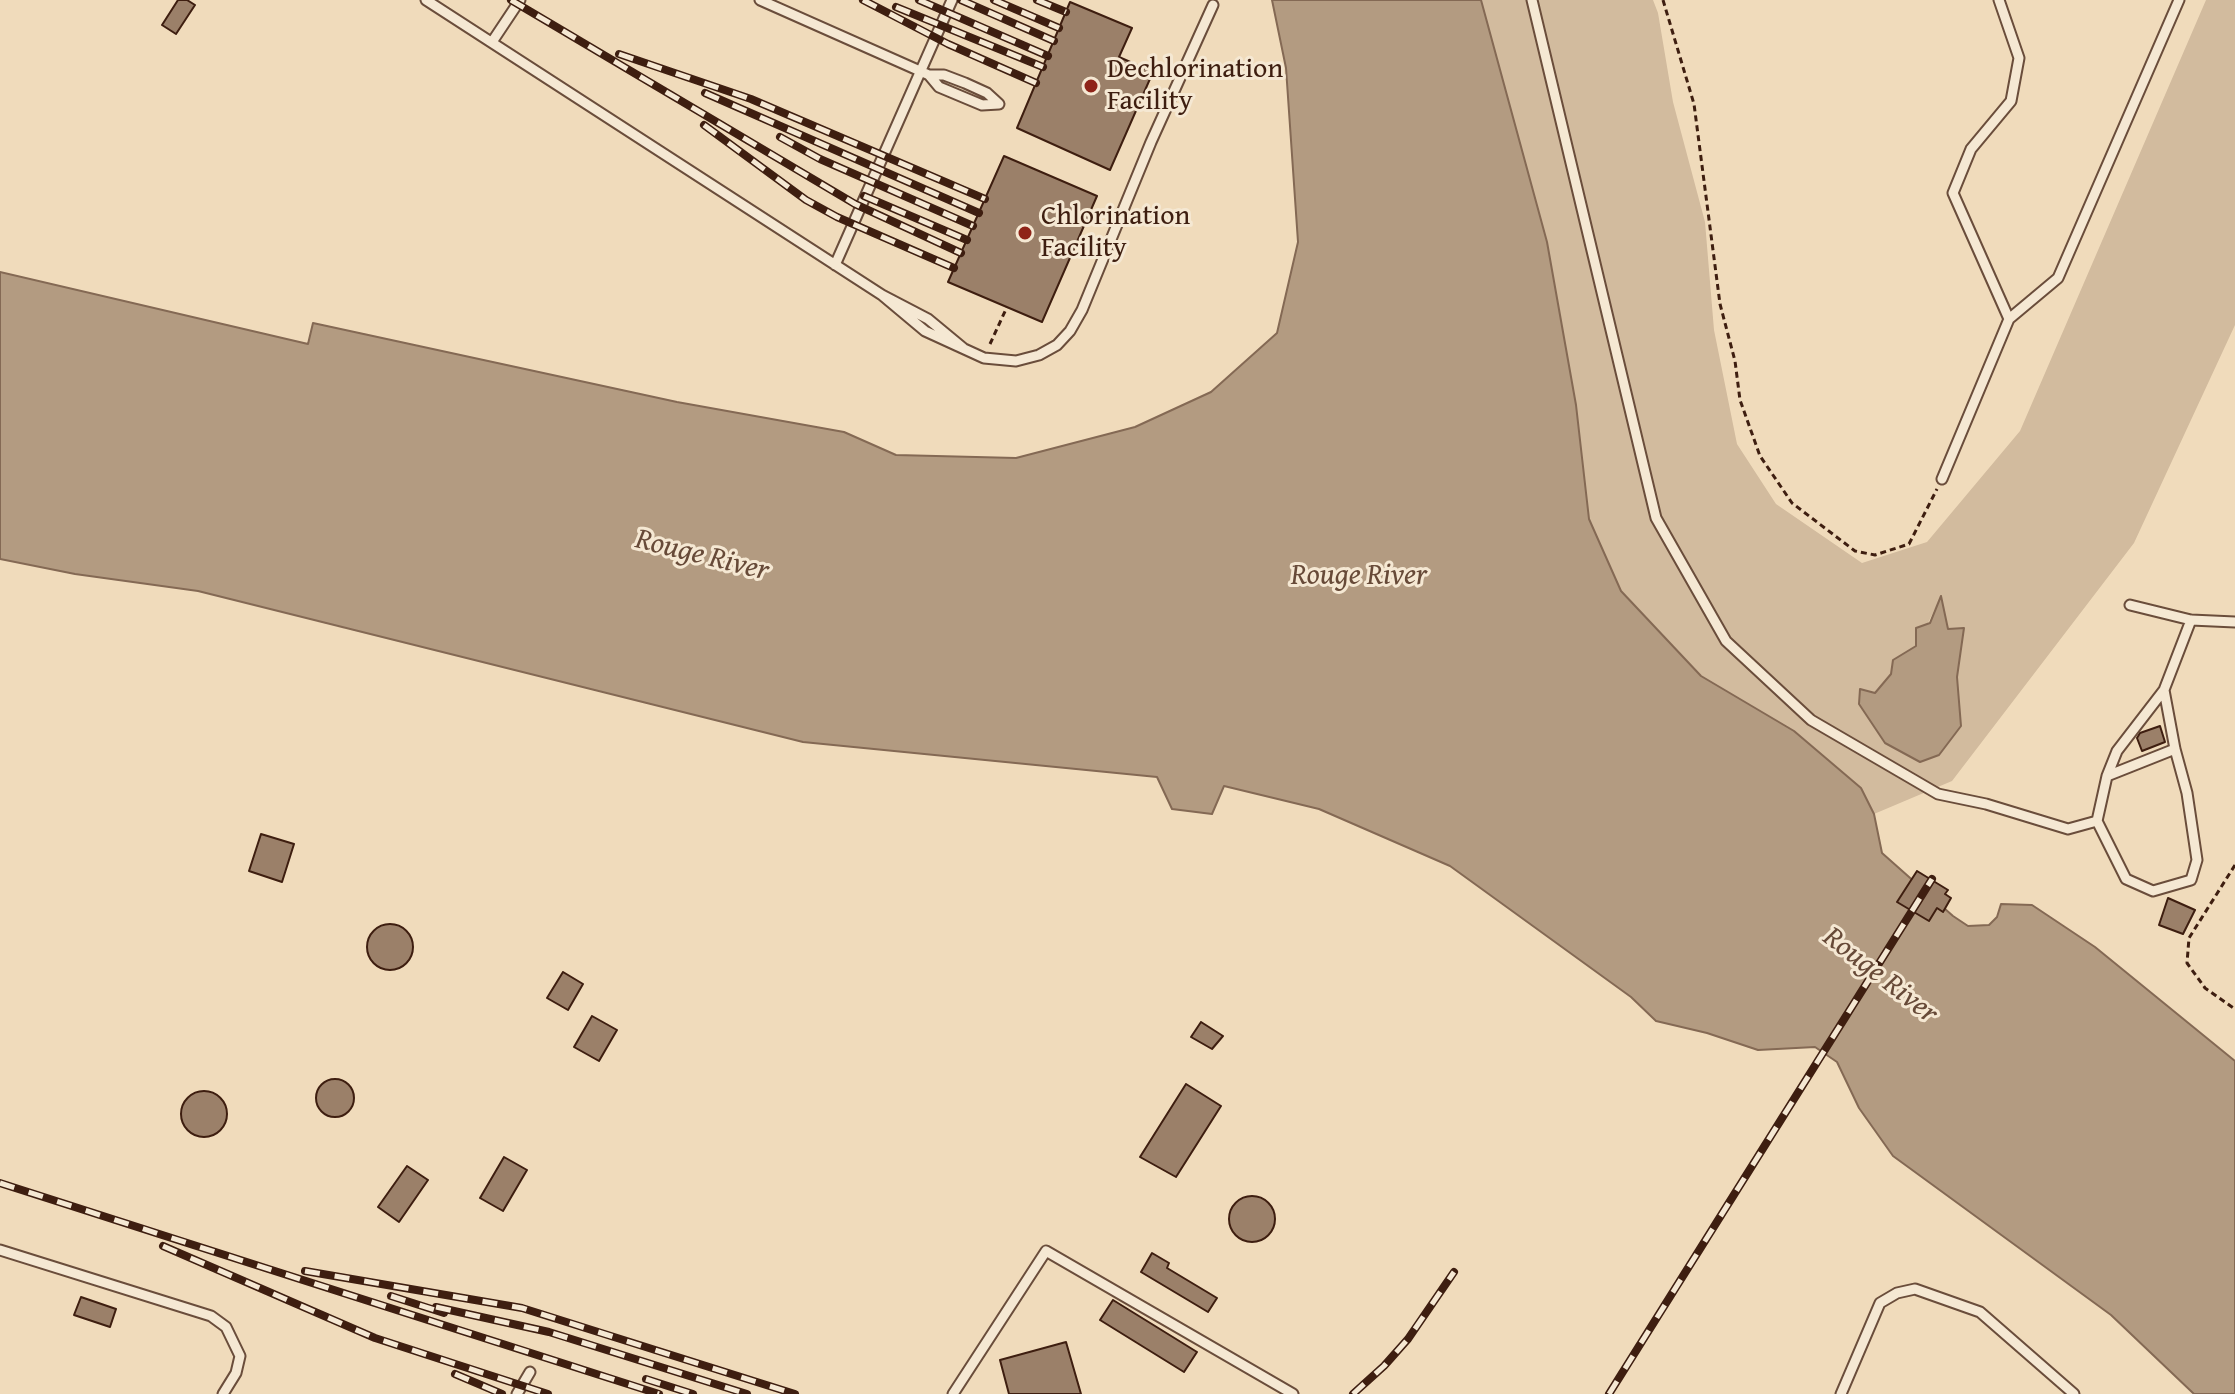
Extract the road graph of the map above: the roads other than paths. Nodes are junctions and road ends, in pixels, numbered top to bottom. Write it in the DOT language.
graph roads {
  1 [pos="426,0"];
  2 [pos="520,0"];
  3 [pos="760,0"];
  4 [pos="952,0"];
  5 [pos="1532,0"];
  6 [pos="1999,0"];
  7 [pos="2179,0"];
  8 [pos="1213,5"];
  9 [pos="492,42"];
  10 [pos="925,73"];
  11 [pos="835,265"];
  12 [pos="2009,319"];
  13 [pos="1942,479"];
  14 [pos="2130,605"];
  15 [pos="2191,620"];
  16 [pos="2232,621"];
  17 [pos="2164,690"];
  18 [pos="2175,749"];
  19 [pos="2107,776"];
  20 [pos="2097,821"];
  21 [pos="0,1250"];
  22 [pos="530,1372"];
  23 [pos="223,1394"];
  24 [pos="517,1394"];
  25 [pos="953,1394"];
  26 [pos="1293,1394"];
  27 [pos="1841,1394"];
  28 [pos="2074,1394"];
  1 -- 9 [label="lane"];
  2 -- 9 [label="lane"];
  3 -- 10 [label="lane"];
  4 -- 10 [label="lane"];
  5 -- 20 [label="lane"];
  6 -- 12 [label="lane"];
  7 -- 12 [label="lane"];
  8 -- 11 [label="lane"];
  9 -- 11 [label="lane"];
  10 -- 10 [label="lane"];
  10 -- 11 [label="lane"];
  12 -- 13 [label="lane"];
  14 -- 15 [label="lane"];
  15 -- 16 [label="lane"];
  15 -- 17 [label="lane"];
  17 -- 18 [label="lane"];
  17 -- 19 [label="lane"];
  18 -- 19 [label="lane"];
  18 -- 20 [label="lane"];
  19 -- 20 [label="lane"];
  21 -- 23 [label="lane"];
  22 -- 24 [label="lane"];
  25 -- 26 [label="lane"];
  27 -- 28 [label="lane"];
}
